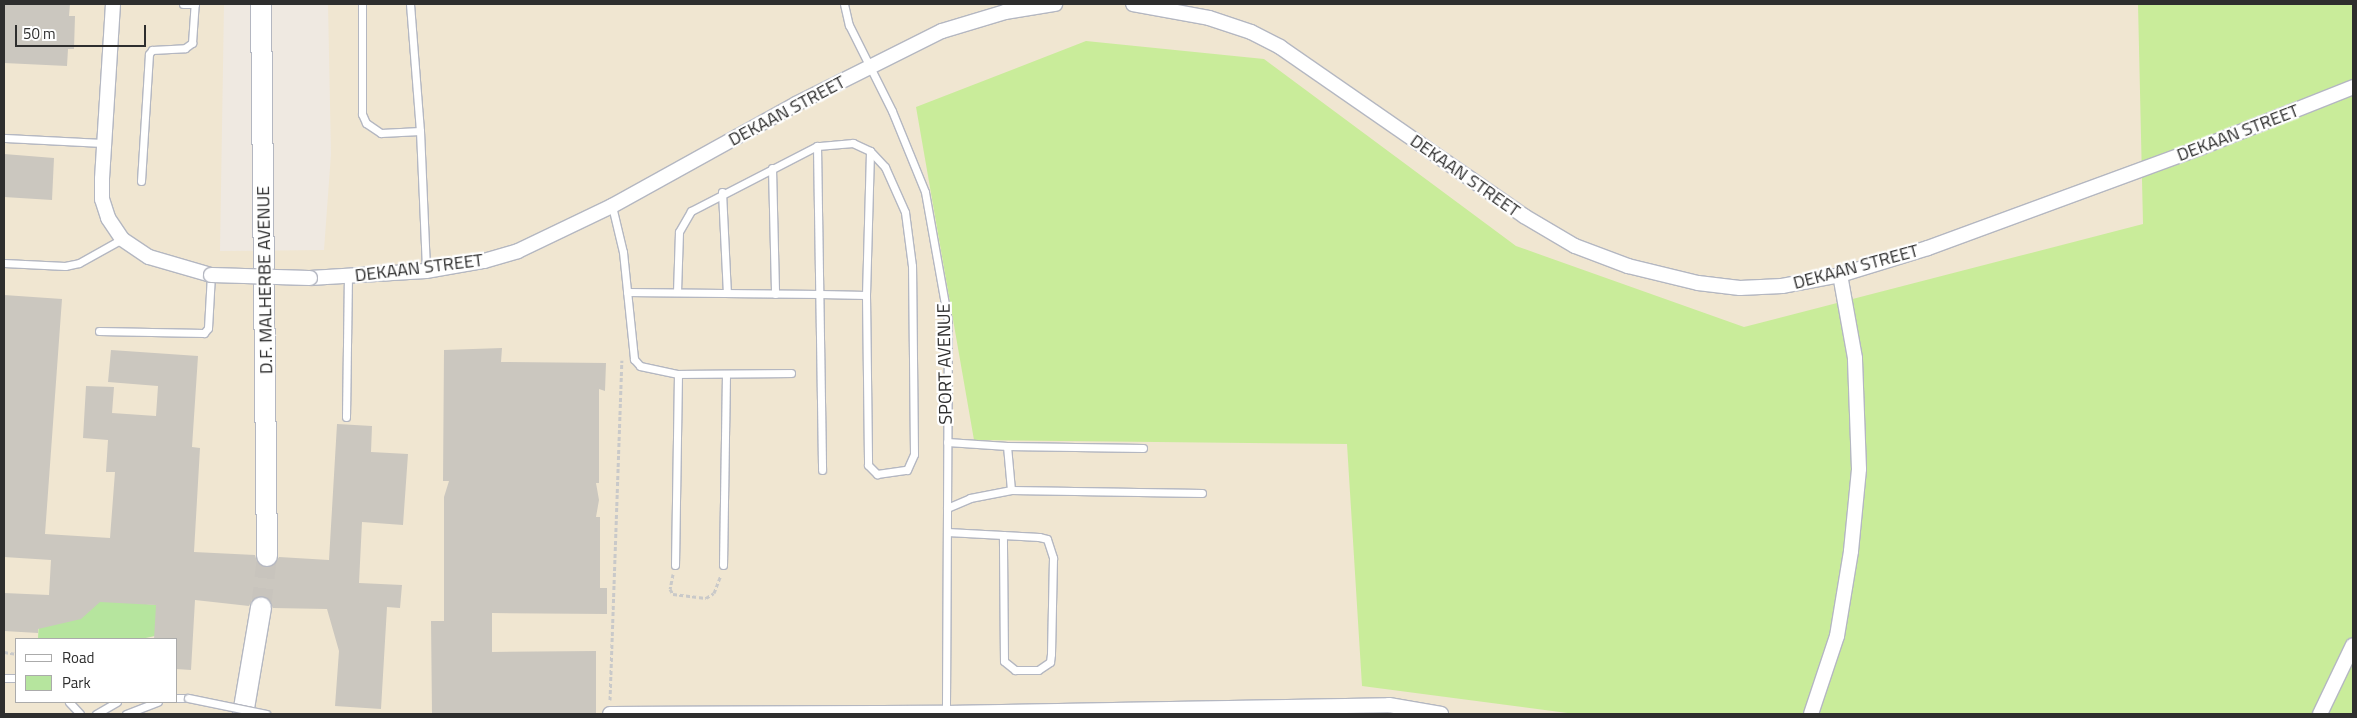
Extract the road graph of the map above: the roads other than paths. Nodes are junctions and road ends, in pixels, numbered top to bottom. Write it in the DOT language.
graph roads {
  1 [pos="113,4"];
  2 [pos="183,4"];
  3 [pos="195,4"];
  4 [pos="261,4"];
  5 [pos="362,4"];
  6 [pos="410,4"];
  7 [pos="844,4"];
  8 [pos="1055,4"];
  9 [pos="1133,4"];
  10 [pos="871,68"];
  11 [pos="2353,86"];
  12 [pos="420,132"];
  13 [pos="4,138"];
  14 [pos="104,143"];
  15 [pos="817,146"];
  16 [pos="870,150"];
  17 [pos="772,168"];
  18 [pos="141,181"];
  19 [pos="722,192"];
  20 [pos="612,206"];
  21 [pos="122,239"];
  22 [pos="4,263"];
  23 [pos="426,271"];
  24 [pos="211,274"];
  25 [pos="1840,275"];
  26 [pos="348,277"];
  27 [pos="627,292"];
  28 [pos="677,292"];
  29 [pos="727,293"];
  30 [pos="775,294"];
  31 [pos="820,294"];
  32 [pos="866,295"];
  33 [pos="99,331"];
  34 [pos="791,373"];
  35 [pos="678,374"];
  36 [pos="726,374"];
  37 [pos="346,417"];
  38 [pos="947,442"];
  39 [pos="1007,446"];
  40 [pos="1143,448"];
  41 [pos="822,470"];
  42 [pos="1011,490"];
  43 [pos="1202,493"];
  44 [pos="947,508"];
  45 [pos="946,532"];
  46 [pos="1003,535"];
  47 [pos="267,556"];
  48 [pos="675,565"];
  49 [pos="723,565"];
  50 [pos="261,608"];
  51 [pos="2353,645"];
  52 [pos="178,698"];
  53 [pos="69,703"];
  54 [pos="115,703"];
  55 [pos="155,703"];
  56 [pos="80,714"];
  57 [pos="96,714"];
  58 [pos="126,714"];
  59 [pos="243,714"];
  60 [pos="266,714"];
  61 [pos="610,714"];
  62 [pos="946,714"];
  63 [pos="1441,714"];
  64 [pos="1811,714"];
  65 [pos="2320,714"];
  1 -- 14 [label="street, DEKAAN STREET"];
  2 -- 3 [label="lane"];
  3 -- 18 [label="lane"];
  4 -- 47 [label="street, D.F. MALHERBE AVENUE"];
  5 -- 12 [label="lane"];
  6 -- 12 [label="lane"];
  7 -- 10 [label="lane, SPORT AVENUE"];
  8 -- 10 [label="street, DEKAAN STREET"];
  9 -- 25 [label="street, DEKAAN STREET"];
  10 -- 20 [label="street, DEKAAN STREET"];
  10 -- 38 [label="lane, SPORT AVENUE"];
  11 -- 25 [label="street, DEKAAN STREET"];
  12 -- 23 [label="lane"];
  13 -- 14 [label="lane"];
  14 -- 21 [label="street, DEKAAN STREET"];
  15 -- 16 [label="lane"];
  15 -- 17 [label="lane"];
  15 -- 31 [label="lane"];
  16 -- 32 [label="lane"];
  16 -- 32 [label="lane"];
  17 -- 19 [label="lane"];
  17 -- 30 [label="lane"];
  19 -- 28 [label="lane"];
  19 -- 29 [label="lane"];
  20 -- 23 [label="street, DEKAAN STREET"];
  20 -- 27 [label="lane"];
  21 -- 22 [label="lane"];
  21 -- 24 [label="street, DEKAAN STREET"];
  23 -- 26 [label="street, DEKAAN STREET"];
  24 -- 26 [label="street, DEKAAN STREET, bridge"];
  24 -- 33 [label="lane"];
  25 -- 64 [label="street"];
  26 -- 37 [label="lane"];
  27 -- 28 [label="lane"];
  27 -- 35 [label="lane"];
  28 -- 29 [label="lane"];
  29 -- 30 [label="lane"];
  30 -- 31 [label="lane"];
  31 -- 32 [label="lane"];
  31 -- 41 [label="lane"];
  34 -- 36 [label="lane"];
  35 -- 36 [label="lane"];
  35 -- 48 [label="lane"];
  36 -- 49 [label="lane"];
  38 -- 39 [label="lane"];
  38 -- 44 [label="lane, SPORT AVENUE"];
  39 -- 40 [label="lane"];
  39 -- 42 [label="lane"];
  42 -- 43 [label="lane"];
  42 -- 44 [label="lane"];
  44 -- 45 [label="lane, SPORT AVENUE"];
  45 -- 46 [label="lane"];
  45 -- 62 [label="lane, SPORT AVENUE"];
  46 -- 46 [label="lane"];
  50 -- 59 [label="street"];
  51 -- 65 [label="street"];
  52 -- 60 [label="lane, bridge"];
  53 -- 56 [label="lane"];
  54 -- 57 [label="lane"];
  55 -- 58 [label="lane"];
  61 -- 62 [label="street"];
  62 -- 63 [label="street"];
}
